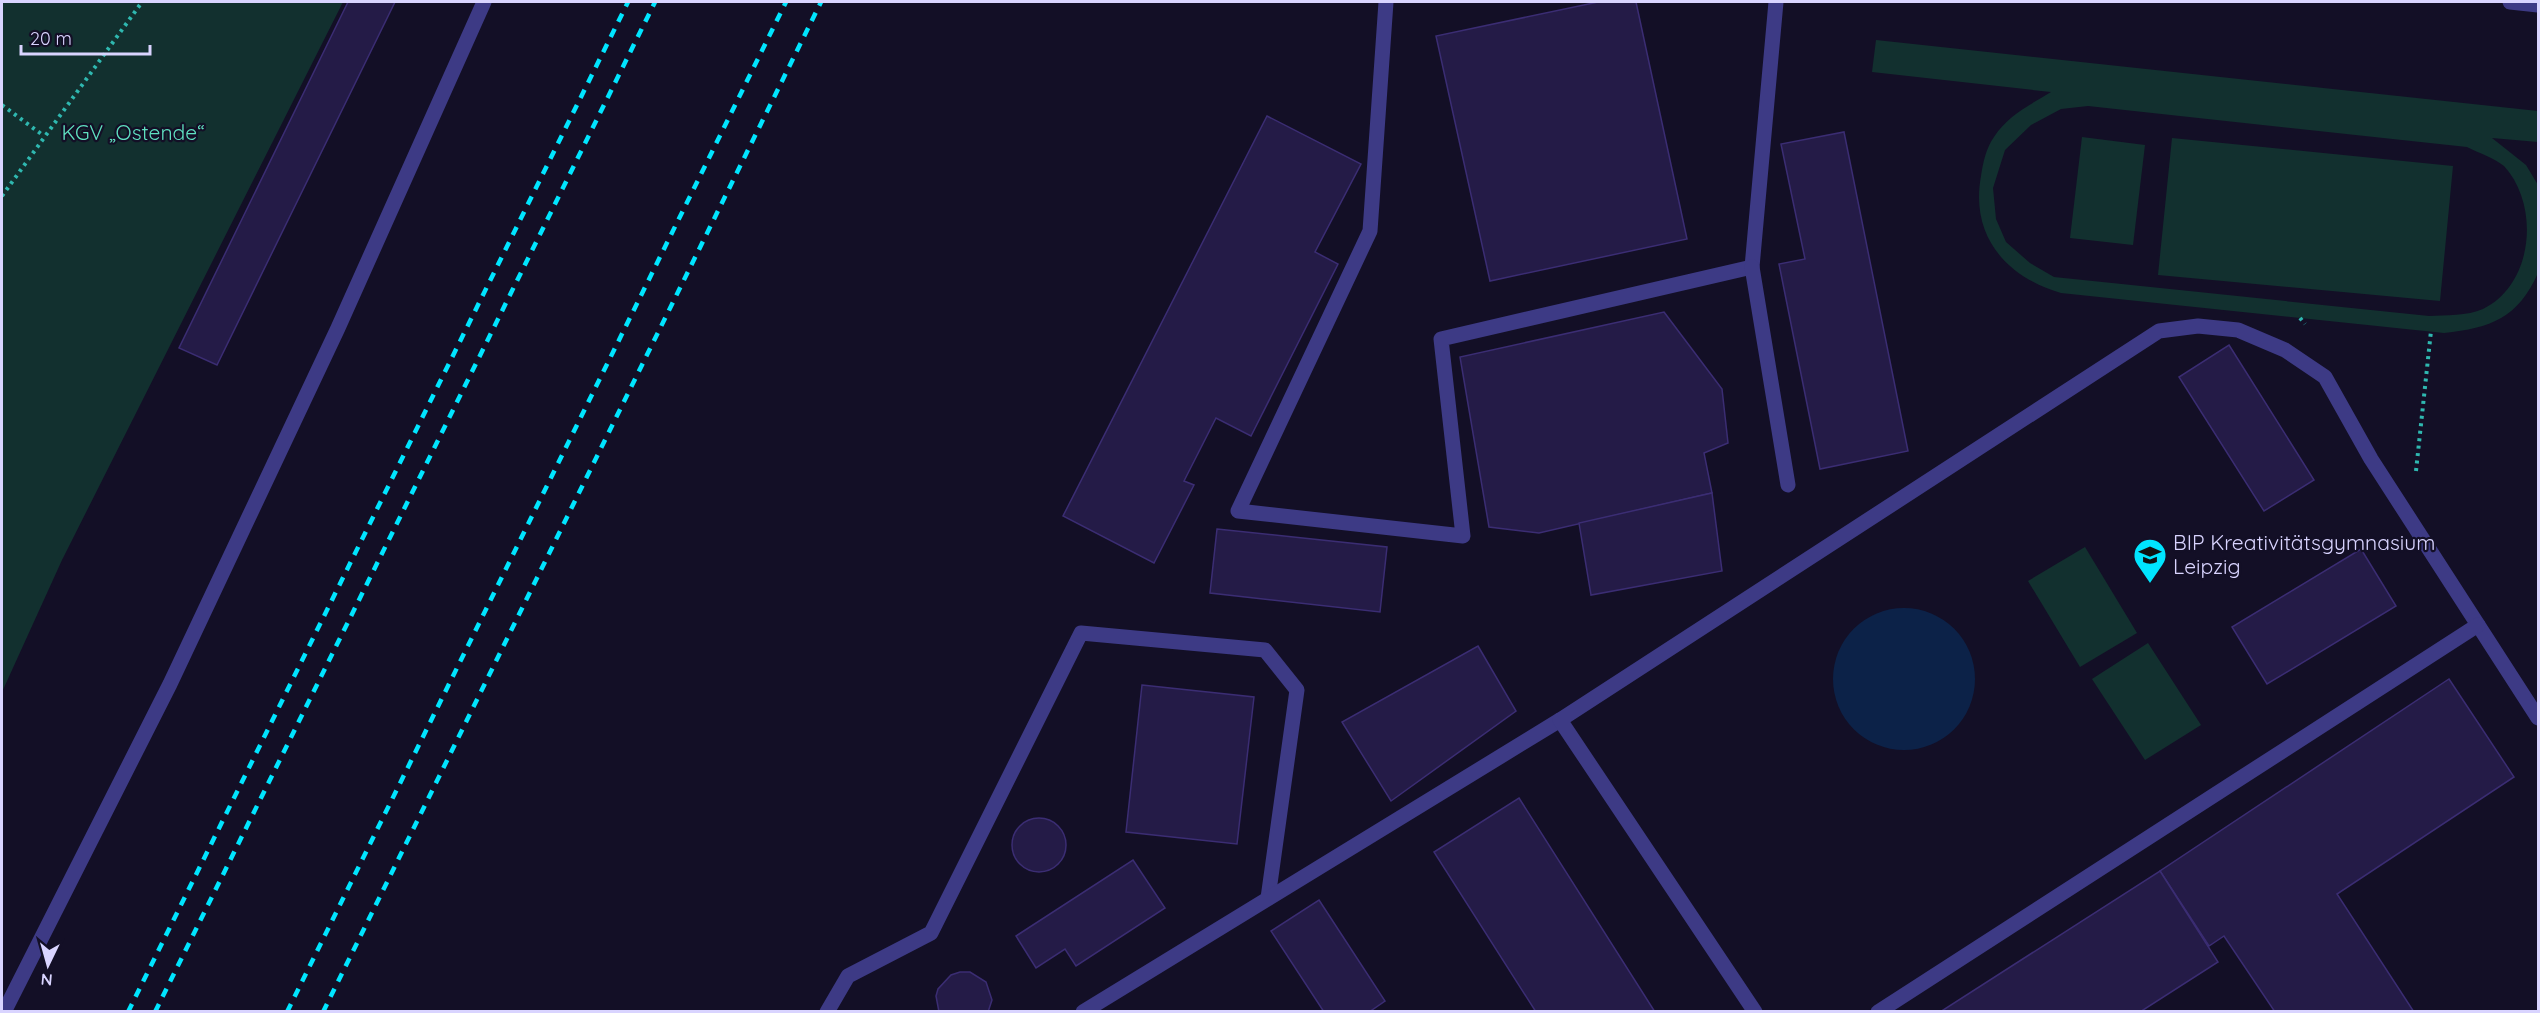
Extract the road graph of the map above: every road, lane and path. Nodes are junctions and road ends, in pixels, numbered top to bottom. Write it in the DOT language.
graph roads {
  1 [pos="142,2"];
  2 [pos="484,2"];
  3 [pos="1386,2"];
  4 [pos="1776,2"];
  5 [pos="2510,2"];
  6 [pos="2538,5"];
  7 [pos="2,105"];
  8 [pos="45,136"];
  9 [pos="2,196"];
  10 [pos="1752,267"];
  11 [pos="2431,331"];
  12 [pos="1788,485"];
  13 [pos="2411,520"];
  14 [pos="2478,625"];
  15 [pos="2538,718"];
  16 [pos="1560,720"];
  17 [pos="1268,898"];
  18 [pos="4,1011"];
  19 [pos="827,1011"];
  20 [pos="1083,1011"];
  21 [pos="1755,1011"];
  22 [pos="1878,1011"];
  1 -- 8 [label="path"];
  2 -- 18 [label="lane"];
  3 -- 10 [label="lane"];
  4 -- 10 [label="lane"];
  5 -- 6 [label="lane"];
  7 -- 8 [label="path"];
  8 -- 9 [label="path"];
  10 -- 12 [label="lane"];
  11 -- 13 [label="path"];
  13 -- 14 [label="lane"];
  13 -- 16 [label="lane"];
  14 -- 15 [label="lane"];
  14 -- 22 [label="lane"];
  16 -- 17 [label="lane"];
  16 -- 21 [label="lane"];
  17 -- 19 [label="lane"];
  17 -- 20 [label="lane"];
}
